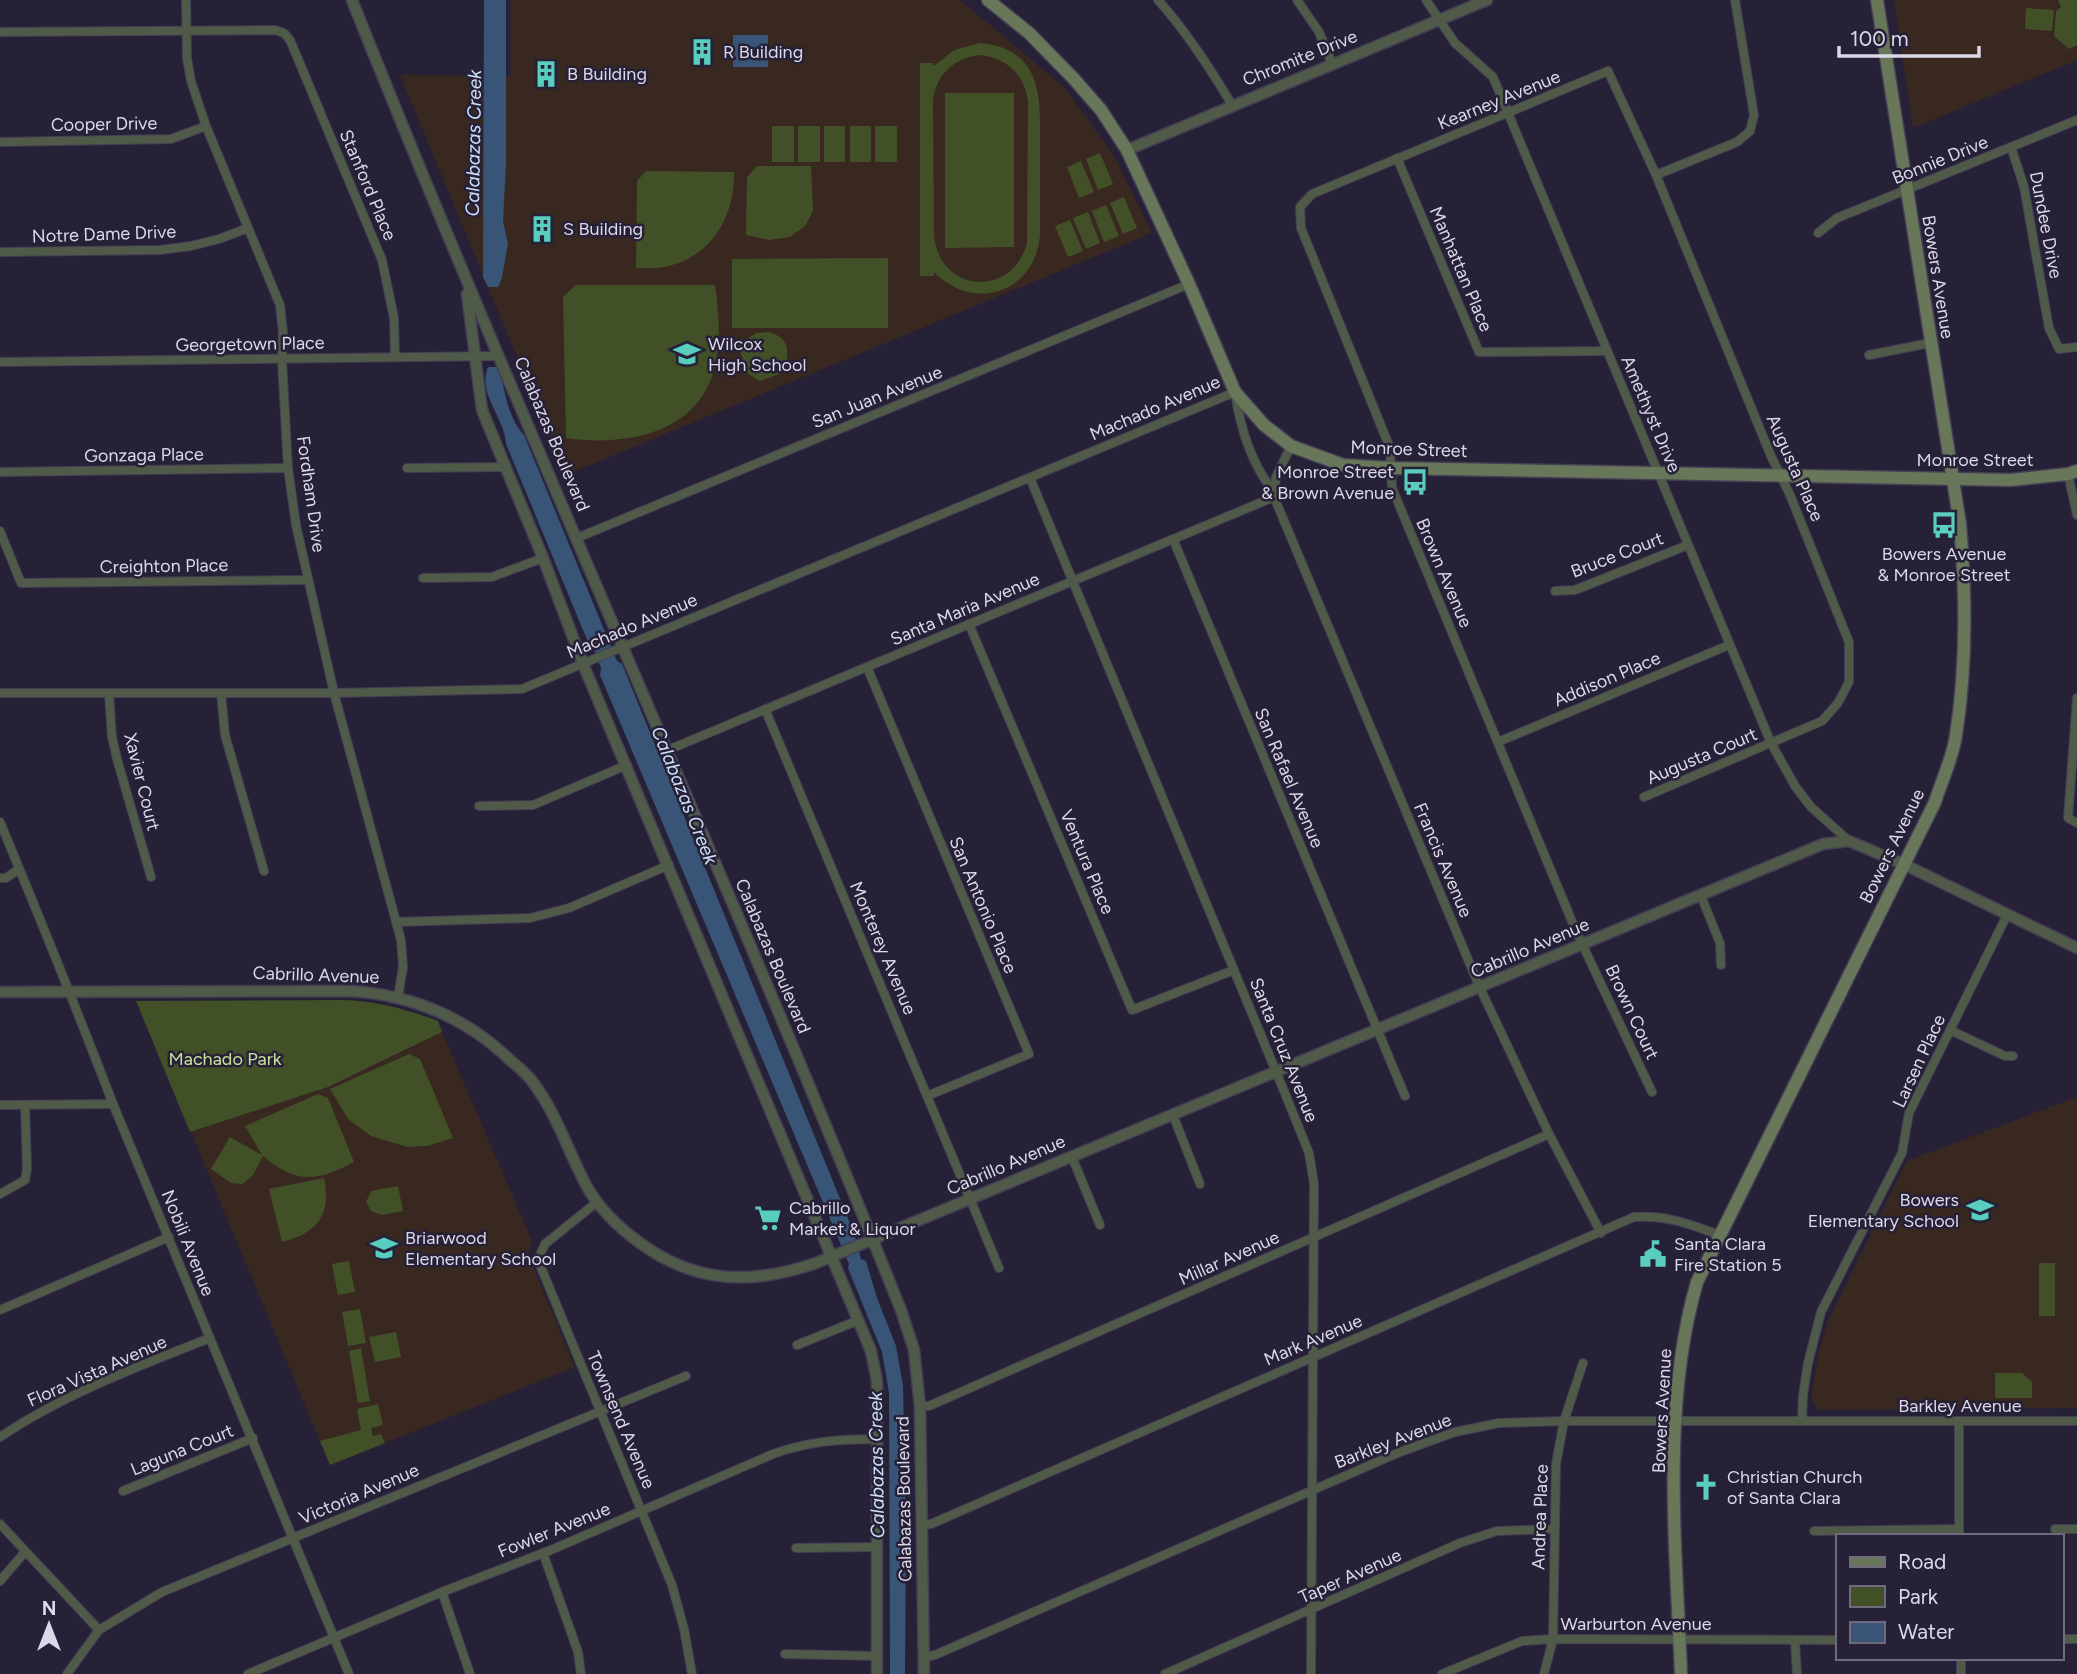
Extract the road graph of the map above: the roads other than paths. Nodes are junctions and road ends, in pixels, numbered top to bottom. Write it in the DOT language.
graph roads {
  1 [pos="186,0"];
  2 [pos="352,0"];
  3 [pos="988,0"];
  4 [pos="1158,0"];
  5 [pos="1297,0"];
  6 [pos="1426,0"];
  7 [pos="1487,0"];
  8 [pos="1735,0"];
  9 [pos="1877,0"];
  10 [pos="1438,20"];
  11 [pos="186,31"];
  12 [pos="0,32"];
  13 [pos="1332,64"];
  14 [pos="1231,105"];
  15 [pos="1510,113"];
  16 [pos="2077,120"];
  17 [pos="206,126"];
  18 [pos="0,142"];
  19 [pos="2011,147"];
  20 [pos="1127,150"];
  21 [pos="1397,158"];
  22 [pos="1657,175"];
  23 [pos="1907,190"];
  24 [pos="1300,207"];
  25 [pos="248,228"];
  26 [pos="1818,233"];
  27 [pos="0,252"];
  28 [pos="466,280"];
  29 [pos="1189,284"];
  30 [pos="1930,343"];
  31 [pos="2077,347"];
  32 [pos="1607,351"];
  33 [pos="1869,355"];
  34 [pos="500,356"];
  35 [pos="395,357"];
  36 [pos="475,357"];
  37 [pos="282,360"];
  38 [pos="0,362"];
  39 [pos="1236,392"];
  40 [pos="1291,446"];
  41 [pos="505,467"];
  42 [pos="288,468"];
  43 [pos="407,468"];
  44 [pos="1391,468"];
  45 [pos="0,472"];
  46 [pos="1659,472"];
  47 [pos="2073,472"];
  48 [pos="1780,476"];
  49 [pos="1030,478"];
  50 [pos="1952,479"];
  51 [pos="1274,494"];
  52 [pos="2077,515"];
  53 [pos="0,531"];
  54 [pos="577,538"];
  55 [pos="1173,539"];
  56 [pos="1688,545"];
  57 [pos="543,558"];
  58 [pos="423,578"];
  59 [pos="307,580"];
  60 [pos="1071,582"];
  61 [pos="1555,591"];
  62 [pos="969,624"];
  63 [pos="1729,645"];
  64 [pos="618,649"];
  65 [pos="583,664"];
  66 [pos="867,667"];
  67 [pos="0,693"];
  68 [pos="221,693"];
  69 [pos="334,693"];
  70 [pos="109,694"];
  71 [pos="2077,698"];
  72 [pos="765,709"];
  73 [pos="1498,742"];
  74 [pos="1772,743"];
  75 [pos="668,750"];
  76 [pos="627,765"];
  77 [pos="1644,797"];
  78 [pos="479,806"];
  79 [pos="0,822"];
  80 [pos="2077,823"];
  81 [pos="1849,841"];
  82 [pos="1903,864"];
  83 [pos="669,865"];
  84 [pos="19,869"];
  85 [pos="264,871"];
  86 [pos="151,877"];
  87 [pos="0,878"];
  88 [pos="1701,896"];
  89 [pos="2007,915"];
  90 [pos="396,922"];
  91 [pos="1583,945"];
  92 [pos="2077,948"];
  93 [pos="1721,965"];
  94 [pos="1234,970"];
  95 [pos="1480,988"];
  96 [pos="0,992"];
  97 [pos="69,992"];
  98 [pos="398,997"];
  99 [pos="1377,1029"];
  100 [pos="1950,1031"];
  101 [pos="2013,1056"];
  102 [pos="1276,1072"];
  103 [pos="1652,1092"];
  104 [pos="928,1096"];
  105 [pos="1405,1096"];
  106 [pos="113,1104"];
  107 [pos="0,1105"];
  108 [pos="25,1105"];
  109 [pos="1173,1115"];
  110 [pos="1549,1134"];
  111 [pos="1072,1157"];
  112 [pos="1200,1184"];
  113 [pos="0,1194"];
  114 [pos="971,1199"];
  115 [pos="597,1202"];
  116 [pos="1100,1225"];
  117 [pos="1601,1233"];
  118 [pos="1720,1236"];
  119 [pos="169,1237"];
  120 [pos="1313,1238"];
  121 [pos="873,1240"];
  122 [pos="832,1256"];
  123 [pos="999,1268"];
  124 [pos="0,1310"];
  125 [pos="859,1320"];
  126 [pos="210,1339"];
  127 [pos="797,1345"];
  128 [pos="1312,1357"];
  129 [pos="1583,1363"];
  130 [pos="686,1376"];
  131 [pos="920,1406"];
  132 [pos="600,1411"];
  133 [pos="1802,1420"];
  134 [pos="1564,1421"];
  135 [pos="1676,1421"];
  136 [pos="2077,1421"];
  137 [pos="1959,1422"];
  138 [pos="0,1437"];
  139 [pos="253,1438"];
  140 [pos="878,1439"];
  141 [pos="1312,1490"];
  142 [pos="123,1491"];
  143 [pos="642,1511"];
  144 [pos="0,1524"];
  145 [pos="922,1525"];
  146 [pos="1554,1529"];
  147 [pos="2055,1529"];
  148 [pos="2077,1529"];
  149 [pos="1814,1531"];
  150 [pos="1959,1532"];
  151 [pos="294,1538"];
  152 [pos="877,1547"];
  153 [pos="796,1548"];
  154 [pos="25,1552"];
  155 [pos="543,1553"];
  156 [pos="0,1581"];
  157 [pos="442,1592"];
  158 [pos="1312,1610"];
  159 [pos="99,1630"];
  160 [pos="335,1637"];
  161 [pos="1553,1639"];
  162 [pos="1680,1640"];
  163 [pos="1795,1640"];
  164 [pos="1836,1640"];
  165 [pos="785,1654"];
  166 [pos="878,1656"];
  167 [pos="924,1657"];
  168 [pos="67,1674"];
  169 [pos="248,1674"];
  170 [pos="349,1674"];
  171 [pos="470,1674"];
  172 [pos="581,1674"];
  173 [pos="692,1674"];
  174 [pos="877,1674"];
  175 [pos="924,1674"];
  176 [pos="1165,1674"];
  177 [pos="1311,1674"];
  178 [pos="1442,1674"];
  179 [pos="1544,1674"];
  180 [pos="1681,1674"];
  181 [pos="1797,1674"];
  1 -- 11 [label="street, Fordham Drive"];
  2 -- 28 [label="street, Calabazas Boulevard"];
  3 -- 20 [label="main road, Monroe Street"];
  4 -- 14 [label="street"];
  5 -- 13 [label="street"];
  6 -- 10 [label="street, Amethyst Drive"];
  7 -- 10 [label="street, Chromite Drive"];
  8 -- 22 [label="street"];
  9 -- 23 [label="main road, Bowers Avenue"];
  10 -- 13 [label="street, Chromite Drive"];
  10 -- 15 [label="street, Amethyst Drive"];
  11 -- 12 [label="street"];
  11 -- 17 [label="street, Fordham Drive"];
  11 -- 35 [label="street, Stanford Place"];
  13 -- 14 [label="street, Chromite Drive"];
  14 -- 20 [label="street, Chromite Drive"];
  15 -- 21 [label="street, Kearney Avenue"];
  15 -- 22 [label="street, Kearney Avenue"];
  15 -- 32 [label="street, Amethyst Drive"];
  16 -- 19 [label="street, Bonnie Drive"];
  17 -- 18 [label="street, Cooper Drive"];
  17 -- 25 [label="street, Fordham Drive"];
  19 -- 23 [label="street, Bonnie Drive"];
  19 -- 31 [label="street, Dundee Drive"];
  20 -- 29 [label="main road, Monroe Street"];
  21 -- 24 [label="street, Kearney Avenue"];
  21 -- 32 [label="street, Manhattan Place"];
  22 -- 48 [label="street, Augusta Place"];
  23 -- 26 [label="street, Bonnie Drive"];
  23 -- 30 [label="main road, Bowers Avenue"];
  24 -- 44 [label="street, Brown Avenue"];
  25 -- 27 [label="street, Notre Dame Drive"];
  25 -- 37 [label="street, Fordham Drive"];
  28 -- 34 [label="street, Calabazas Boulevard"];
  28 -- 36 [label="street, Calabazas Boulevard"];
  29 -- 39 [label="main road, Monroe Street"];
  29 -- 54 [label="street, San Juan Avenue"];
  30 -- 33 [label="street"];
  30 -- 50 [label="main road, Bowers Avenue"];
  32 -- 46 [label="street, Amethyst Drive"];
  34 -- 36 [label="street, Georgetown Place"];
  34 -- 54 [label="street, Calabazas Boulevard"];
  35 -- 36 [label="street, Georgetown Place"];
  35 -- 37 [label="street, Georgetown Place"];
  36 -- 41 [label="street, Calabazas Boulevard"];
  37 -- 38 [label="street, Georgetown Place"];
  37 -- 42 [label="street, Fordham Drive"];
  39 -- 40 [label="main road, Monroe Street"];
  39 -- 49 [label="street, Machado Avenue"];
  39 -- 51 [label="street, Francis Avenue"];
  40 -- 44 [label="main road, Monroe Street"];
  40 -- 51 [label="street"];
  41 -- 43 [label="street"];
  41 -- 57 [label="street, Calabazas Boulevard"];
  42 -- 45 [label="street, Gonzaga Place"];
  42 -- 59 [label="street, Fordham Drive"];
  44 -- 46 [label="main road, Monroe Street"];
  44 -- 73 [label="street, Brown Avenue"];
  46 -- 48 [label="main road, Monroe Street"];
  46 -- 56 [label="street, Amethyst Drive"];
  47 -- 50 [label="main road, Monroe Street"];
  47 -- 52 [label="street"];
  48 -- 50 [label="main road, Monroe Street"];
  48 -- 74 [label="street, Augusta Place"];
  49 -- 60 [label="street, Santa Cruz Avenue"];
  49 -- 64 [label="street, Machado Avenue"];
  50 -- 82 [label="main road, Bowers Avenue"];
  51 -- 55 [label="street, Santa Maria Avenue"];
  51 -- 95 [label="street, Francis Avenue"];
  53 -- 59 [label="street, Creighton Place"];
  54 -- 64 [label="street, Calabazas Boulevard"];
  55 -- 60 [label="street, Santa Maria Avenue"];
  55 -- 99 [label="street, San Rafael Avenue"];
  56 -- 61 [label="street, Bruce Court"];
  56 -- 63 [label="street, Amethyst Drive"];
  57 -- 58 [label="street"];
  57 -- 65 [label="street, Calabazas Boulevard"];
  59 -- 69 [label="street, Fordham Drive"];
  60 -- 62 [label="street, Santa Maria Avenue"];
  60 -- 94 [label="street, Santa Cruz Avenue"];
  62 -- 66 [label="street, Santa Maria Avenue"];
  62 -- 94 [label="street, Ventura Place"];
  63 -- 73 [label="street, Addison Place"];
  63 -- 74 [label="street, Amethyst Drive"];
  64 -- 65 [label="street, Machado Avenue"];
  64 -- 75 [label="street, Calabazas Boulevard"];
  65 -- 69 [label="street, Machado Avenue"];
  65 -- 76 [label="street, Calabazas Boulevard"];
  66 -- 72 [label="street, Santa Maria Avenue"];
  66 -- 104 [label="street, San Antonio Place"];
  67 -- 70 [label="street, Machado Avenue"];
  68 -- 69 [label="street, Machado Avenue"];
  68 -- 70 [label="street, Machado Avenue"];
  68 -- 85 [label="street"];
  69 -- 90 [label="street, Fordham Drive"];
  70 -- 86 [label="street, Xavier Court"];
  71 -- 80 [label="street"];
  72 -- 75 [label="street, Santa Maria Avenue"];
  72 -- 104 [label="street, Monterey Avenue"];
  73 -- 91 [label="street, Brown Avenue"];
  74 -- 77 [label="street, Augusta Court"];
  74 -- 81 [label="street, Amethyst Drive"];
  75 -- 121 [label="street, Calabazas Boulevard"];
  76 -- 78 [label="street"];
  76 -- 83 [label="street, Calabazas Boulevard"];
  79 -- 84 [label="street, Nobili Avenue"];
  81 -- 82 [label="street"];
  81 -- 88 [label="street, Cabrillo Avenue"];
  82 -- 89 [label="street"];
  82 -- 118 [label="main road, Bowers Avenue"];
  83 -- 90 [label="street"];
  83 -- 122 [label="street, Calabazas Boulevard"];
  84 -- 87 [label="street"];
  84 -- 97 [label="street, Nobili Avenue"];
  88 -- 91 [label="street, Cabrillo Avenue"];
  88 -- 93 [label="street"];
  89 -- 92 [label="street"];
  89 -- 100 [label="street, Larsen Place"];
  90 -- 98 [label="street, Fordham Drive"];
  91 -- 95 [label="street, Cabrillo Avenue"];
  91 -- 103 [label="street, Brown Court"];
  94 -- 102 [label="street, Santa Cruz Avenue"];
  95 -- 99 [label="street, Cabrillo Avenue"];
  95 -- 110 [label="street, Francis Avenue"];
  96 -- 97 [label="street, Cabrillo Avenue"];
  97 -- 98 [label="street, Cabrillo Avenue"];
  97 -- 106 [label="street, Nobili Avenue"];
  98 -- 115 [label="street, Cabrillo Avenue"];
  99 -- 102 [label="street, Cabrillo Avenue"];
  99 -- 105 [label="street, San Rafael Avenue"];
  100 -- 101 [label="street"];
  100 -- 133 [label="street, Larsen Place"];
  102 -- 109 [label="street, Cabrillo Avenue"];
  102 -- 120 [label="street, Santa Cruz Avenue"];
  104 -- 114 [label="street, Monterey Avenue"];
  106 -- 108 [label="street"];
  106 -- 119 [label="street, Nobili Avenue"];
  107 -- 108 [label="street"];
  108 -- 113 [label="street"];
  109 -- 111 [label="street, Cabrillo Avenue"];
  109 -- 112 [label="street"];
  110 -- 117 [label="street, Francis Avenue"];
  110 -- 120 [label="street, Millar Avenue"];
  111 -- 114 [label="street, Cabrillo Avenue"];
  111 -- 116 [label="street"];
  114 -- 121 [label="street, Cabrillo Avenue"];
  114 -- 123 [label="street, Monterey Avenue"];
  115 -- 122 [label="street, Cabrillo Avenue"];
  115 -- 132 [label="street, Townsend Avenue"];
  117 -- 118 [label="street, Mark Avenue"];
  117 -- 128 [label="street, Mark Avenue"];
  118 -- 135 [label="main road, Bowers Avenue"];
  119 -- 124 [label="street"];
  119 -- 126 [label="street, Nobili Avenue"];
  120 -- 128 [label="street, Santa Cruz Avenue"];
  120 -- 131 [label="street, Millar Avenue"];
  121 -- 122 [label="street, Cabrillo Avenue"];
  121 -- 131 [label="street, Calabazas Boulevard"];
  122 -- 125 [label="street, Calabazas Boulevard"];
  125 -- 127 [label="street"];
  125 -- 140 [label="street, Calabazas Boulevard"];
  126 -- 138 [label="street, Flora Vista Avenue"];
  126 -- 139 [label="street, Nobili Avenue"];
  128 -- 141 [label="street, Santa Cruz Avenue"];
  128 -- 145 [label="street, Mark Avenue"];
  129 -- 134 [label="street, Andrea Place"];
  130 -- 132 [label="street, Victoria Avenue"];
  131 -- 145 [label="street, Calabazas Boulevard"];
  132 -- 143 [label="street, Townsend Avenue"];
  132 -- 151 [label="street, Victoria Avenue"];
  133 -- 135 [label="street, Barkley Avenue"];
  133 -- 137 [label="street, Barkley Avenue"];
  134 -- 135 [label="street, Barkley Avenue"];
  134 -- 141 [label="street, Barkley Avenue"];
  134 -- 146 [label="street, Andrea Place"];
  135 -- 162 [label="main road, Bowers Avenue"];
  136 -- 137 [label="street, Barkley Avenue"];
  137 -- 150 [label="street"];
  139 -- 142 [label="street, Laguna Court"];
  139 -- 151 [label="street, Nobili Avenue"];
  140 -- 143 [label="street, Fowler Avenue"];
  140 -- 152 [label="street, Calabazas Boulevard"];
  141 -- 158 [label="street, Santa Cruz Avenue"];
  141 -- 167 [label="street, Barkley Avenue"];
  143 -- 155 [label="street, Fowler Avenue"];
  143 -- 173 [label="street, Townsend Avenue"];
  144 -- 154 [label="street"];
  145 -- 167 [label="street, Calabazas Boulevard"];
  146 -- 158 [label="street, Taper Avenue"];
  146 -- 161 [label="street, Andrea Place"];
  147 -- 148 [label="street"];
  149 -- 150 [label="street"];
  151 -- 159 [label="street, Victoria Avenue"];
  151 -- 160 [label="street, Nobili Avenue"];
  152 -- 153 [label="street"];
  152 -- 166 [label="street, Calabazas Boulevard"];
  154 -- 156 [label="street"];
  154 -- 159 [label="street"];
  155 -- 157 [label="street, Fowler Avenue"];
  155 -- 172 [label="street"];
  157 -- 160 [label="street, Fowler Avenue"];
  157 -- 171 [label="street"];
  158 -- 176 [label="street, Taper Avenue"];
  158 -- 177 [label="street, Santa Cruz Avenue"];
  159 -- 168 [label="street, Victoria Avenue"];
  160 -- 169 [label="street, Fowler Avenue"];
  160 -- 170 [label="street, Nobili Avenue"];
  161 -- 162 [label="street, Warburton Avenue"];
  161 -- 178 [label="street, Warburton Avenue"];
  161 -- 179 [label="street, Andrea Place"];
  162 -- 163 [label="street, Warburton Avenue"];
  162 -- 180 [label="main road, Bowers Avenue"];
  163 -- 164 [label="street, Warburton Avenue"];
  163 -- 181 [label="street"];
  165 -- 166 [label="street"];
  166 -- 174 [label="street, Calabazas Boulevard"];
  167 -- 175 [label="street, Calabazas Boulevard"];
}
